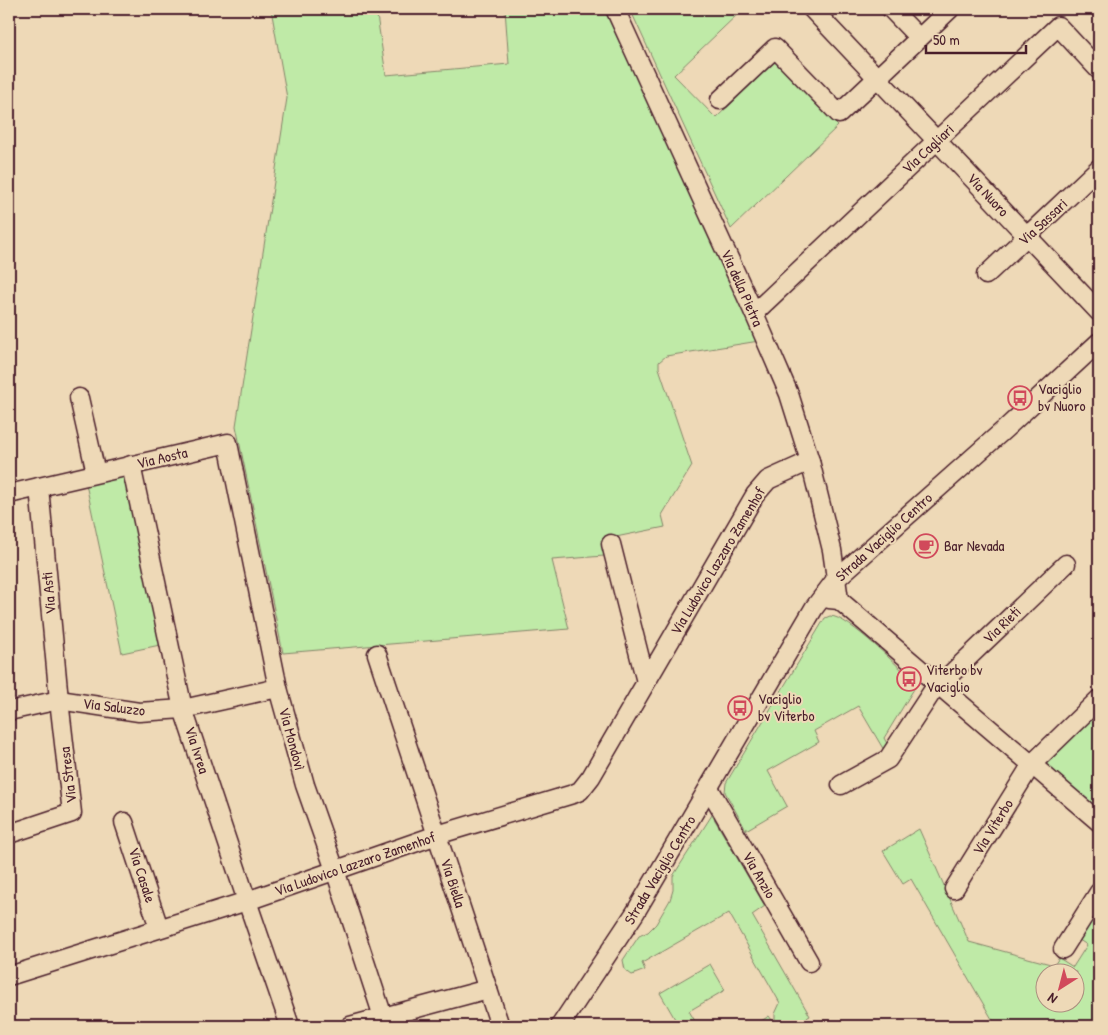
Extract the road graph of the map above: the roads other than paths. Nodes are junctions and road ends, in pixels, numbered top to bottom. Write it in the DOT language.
graph roads {
  1 [pos="615,9"];
  2 [pos="812,9"];
  3 [pos="891,9"];
  4 [pos="950,9"];
  5 [pos="919,38"];
  6 [pos="1099,70"];
  7 [pos="877,78"];
  8 [pos="720,100"];
  9 [pos="937,140"];
  10 [pos="1099,168"];
  11 [pos="1027,236"];
  12 [pos="986,275"];
  13 [pos="1099,312"];
  14 [pos="754,314"];
  15 [pos="1099,342"];
  16 [pos="79,398"];
  17 [pos="228,443"];
  18 [pos="810,461"];
  19 [pos="131,465"];
  20 [pos="96,473"];
  21 [pos="39,487"];
  22 [pos="9,494"];
  23 [pos="611,544"];
  24 [pos="1066,564"];
  25 [pos="836,579"];
  26 [pos="821,599"];
  27 [pos="839,600"];
  28 [pos="377,654"];
  29 [pos="646,682"];
  30 [pos="939,685"];
  31 [pos="278,688"];
  32 [pos="1099,699"];
  33 [pos="59,700"];
  34 [pos="183,709"];
  35 [pos="9,712"];
  36 [pos="1032,764"];
  37 [pos="842,785"];
  38 [pos="709,788"];
  39 [pos="124,822"];
  40 [pos="1099,822"];
  41 [pos="9,834"];
  42 [pos="437,835"];
  43 [pos="335,870"];
  44 [pos="954,889"];
  45 [pos="1099,892"];
  46 [pos="247,901"];
  47 [pos="159,928"];
  48 [pos="1063,949"];
  49 [pos="809,962"];
  50 [pos="9,976"];
  51 [pos="488,989"];
  52 [pos="385,1021"];
  53 [pos="290,1026"];
  54 [pos="350,1026"];
  55 [pos="500,1026"];
  56 [pos="560,1026"];
  1 -- 14 [label="street, Via della Pietra"];
  2 -- 7 [label="street, Via Nuoro"];
  3 -- 5 [label="street"];
  4 -- 5 [label="street"];
  5 -- 7 [label="street"];
  6 -- 9 [label="street, Via Cagliari"];
  7 -- 8 [label="street"];
  7 -- 9 [label="street, Via Nuoro"];
  9 -- 11 [label="street, Via Nuoro"];
  9 -- 14 [label="street, Via Cagliari"];
  10 -- 11 [label="street, Via Sassari"];
  11 -- 12 [label="street, Via Sassari"];
  11 -- 13 [label="street, Via Nuoro"];
  14 -- 18 [label="street, Via della Pietra"];
  15 -- 25 [label="street, Strada Vaciglio Centro"];
  16 -- 20 [label="street"];
  17 -- 19 [label="street, Via Aosta"];
  17 -- 31 [label="street, Via Mondovì"];
  18 -- 25 [label="street, Via della Pietra"];
  18 -- 29 [label="street, Via Ludovico Lazzaro Zamenhof"];
  19 -- 20 [label="street, Via Aosta"];
  19 -- 34 [label="street, Via Ivrea"];
  20 -- 21 [label="street, Via Aosta"];
  21 -- 22 [label="street, Via Aosta"];
  21 -- 33 [label="street, Via Asti"];
  23 -- 29 [label="street"];
  24 -- 30 [label="street, Via Rieti"];
  25 -- 26 [label="street, Strada Vaciglio Centro"];
  25 -- 27 [label="street"];
  26 -- 27 [label="street"];
  26 -- 38 [label="street, Strada Vaciglio Centro"];
  27 -- 30 [label="street"];
  28 -- 42 [label="street, Via Biella"];
  29 -- 42 [label="street, Via Ludovico Lazzaro Zamenhof"];
  30 -- 36 [label="street"];
  30 -- 37 [label="street"];
  31 -- 34 [label="street, Via Saluzzo"];
  31 -- 43 [label="street, Via Mondovì"];
  32 -- 36 [label="street, Via Viterbo"];
  33 -- 34 [label="street, Via Saluzzo"];
  33 -- 35 [label="street, Via Saluzzo"];
  33 -- 41 [label="street, Via Stresa"];
  34 -- 46 [label="street, Via Ivrea"];
  36 -- 40 [label="street"];
  36 -- 44 [label="street, Via Viterbo"];
  38 -- 49 [label="street, Via Anzio"];
  38 -- 56 [label="street, Strada Vaciglio Centro"];
  39 -- 47 [label="street, Via Casale"];
  42 -- 43 [label="street, Via Ludovico Lazzaro Zamenhof"];
  42 -- 51 [label="street, Via Biella"];
  43 -- 46 [label="street, Via Ludovico Lazzaro Zamenhof"];
  43 -- 52 [label="street, Via Mondovì"];
  45 -- 48 [label="street"];
  46 -- 47 [label="street, Via Ludovico Lazzaro Zamenhof"];
  46 -- 53 [label="street, Via Ivrea"];
  47 -- 50 [label="street, Via Ludovico Lazzaro Zamenhof"];
  51 -- 52 [label="street"];
  51 -- 55 [label="street, Via Biella"];
  52 -- 54 [label="street"];
}
